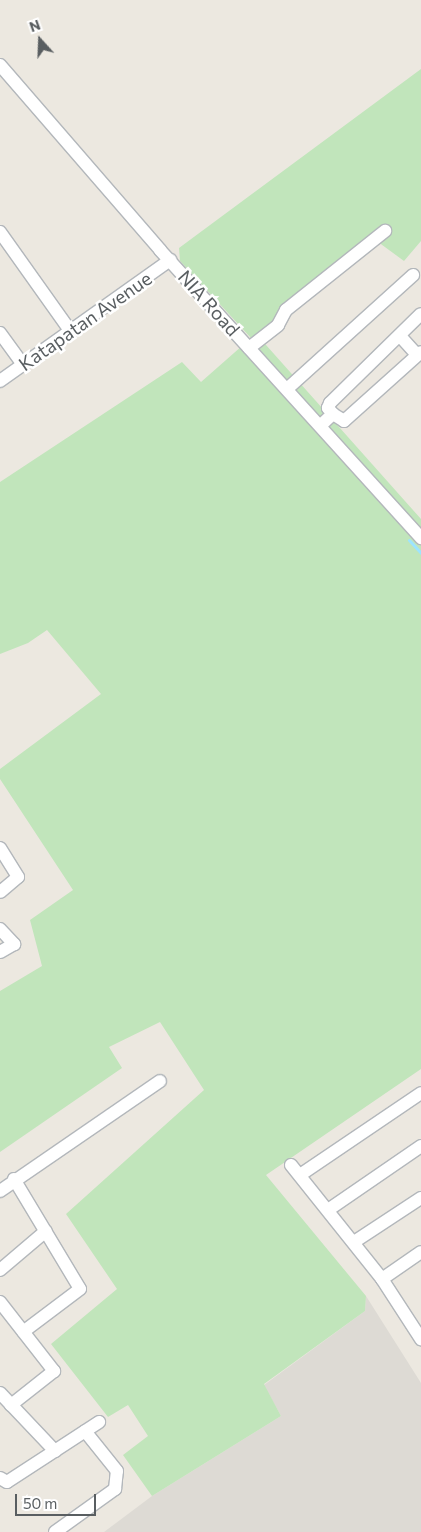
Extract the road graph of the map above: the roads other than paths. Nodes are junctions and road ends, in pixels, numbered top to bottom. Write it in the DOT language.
graph roads {
  1 [pos="0,65"];
  2 [pos="384,231"];
  3 [pos="0,232"];
  4 [pos="170,260"];
  5 [pos="413,275"];
  6 [pos="421,314"];
  7 [pos="71,332"];
  8 [pos="0,333"];
  9 [pos="400,336"];
  10 [pos="250,348"];
  11 [pos="419,353"];
  12 [pos="23,365"];
  13 [pos="0,381"];
  14 [pos="286,389"];
  15 [pos="333,414"];
  16 [pos="320,426"];
  17 [pos="420,534"];
  18 [pos="0,848"];
  19 [pos="0,892"];
  20 [pos="0,929"];
  21 [pos="0,952"];
  22 [pos="160,1081"];
  23 [pos="421,1093"];
  24 [pos="421,1146"];
  25 [pos="291,1165"];
  26 [pos="300,1176"];
  27 [pos="14,1178"];
  28 [pos="0,1191"];
  29 [pos="421,1198"];
  30 [pos="328,1210"];
  31 [pos="46,1231"];
  32 [pos="354,1242"];
  33 [pos="421,1252"];
  34 [pos="0,1270"];
  35 [pos="382,1279"];
  36 [pos="0,1302"];
  37 [pos="417,1322"];
  38 [pos="24,1332"];
  39 [pos="421,1339"];
  40 [pos="0,1393"];
  41 [pos="11,1405"];
  42 [pos="100,1422"];
  43 [pos="85,1432"];
  44 [pos="55,1451"];
  45 [pos="0,1478"];
  46 [pos="55,1532"];
  1 -- 4 [label="street, NIA Road"];
  2 -- 10 [label="street"];
  3 -- 7 [label="street"];
  4 -- 7 [label="street, Katapatan Avenue"];
  4 -- 10 [label="street, NIA Road"];
  5 -- 14 [label="street"];
  6 -- 9 [label="street"];
  7 -- 12 [label="street, Katapatan Avenue"];
  8 -- 12 [label="street"];
  9 -- 11 [label="street"];
  9 -- 15 [label="street"];
  10 -- 14 [label="street, NIA Road"];
  11 -- 15 [label="street"];
  12 -- 13 [label="street, Katapatan Avenue"];
  14 -- 16 [label="street, NIA Road"];
  15 -- 16 [label="street"];
  16 -- 17 [label="street, NIA Road"];
  18 -- 19 [label="street"];
  20 -- 21 [label="street"];
  22 -- 27 [label="street"];
  23 -- 26 [label="street"];
  24 -- 30 [label="street"];
  25 -- 26 [label="street"];
  26 -- 30 [label="street"];
  27 -- 28 [label="street"];
  27 -- 31 [label="street"];
  29 -- 32 [label="street"];
  30 -- 32 [label="street"];
  31 -- 34 [label="street"];
  31 -- 38 [label="street"];
  32 -- 35 [label="street"];
  33 -- 35 [label="street"];
  35 -- 37 [label="street"];
  36 -- 38 [label="street"];
  37 -- 39 [label="street"];
  38 -- 41 [label="street"];
  40 -- 41 [label="street"];
  41 -- 44 [label="street"];
  42 -- 43 [label="street"];
  43 -- 44 [label="street"];
  43 -- 46 [label="street"];
  44 -- 45 [label="street"];
}
